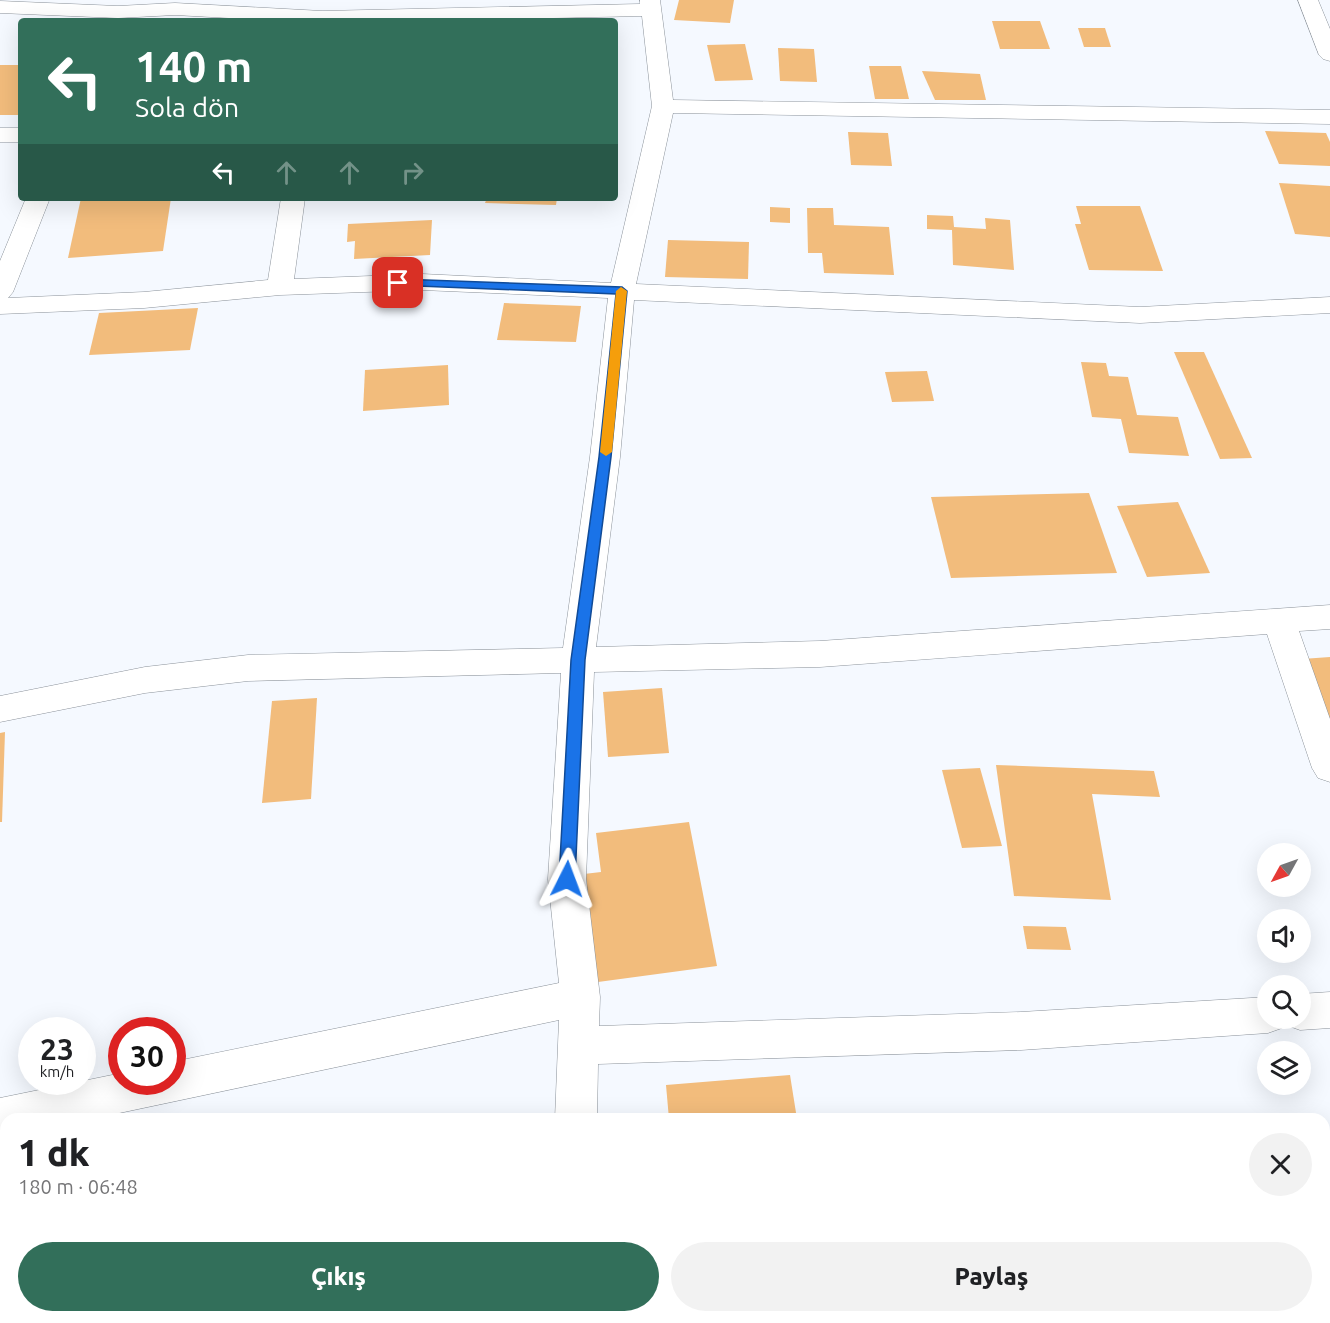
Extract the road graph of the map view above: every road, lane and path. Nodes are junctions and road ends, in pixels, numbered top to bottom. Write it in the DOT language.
graph roads {
  1 [pos="1308,0"];
  2 [pos="650,5"];
  3 [pos="0,7"];
  4 [pos="116,16"];
  5 [pos="306,18"];
  6 [pos="344,18"];
  7 [pos="1330,55"];
  8 [pos="663,106"];
  9 [pos="1330,117"];
  10 [pos="0,135"];
  11 [pos="18,135"];
  12 [pos="37,201"];
  13 [pos="294,201"];
  14 [pos="280,287"];
  15 [pos="622,291"];
  16 [pos="0,292"];
  17 [pos="1330,305"];
  18 [pos="0,306"];
  19 [pos="1330,617"];
  20 [pos="1279,620"];
  21 [pos="578,660"];
  22 [pos="0,709"];
  23 [pos="1330,768"];
  24 [pos="580,997"];
  25 [pos="1330,1010"];
  26 [pos="1311,1011"];
  27 [pos="1257,1016"];
  28 [pos="578,1046"];
  29 [pos="55,1113"];
  30 [pos="576,1113"];
  1 -- 7 [label="street"];
  2 -- 6 [label="street"];
  2 -- 8 [label="street"];
  3 -- 4 [label="street"];
  4 -- 5 [label="street"];
  8 -- 9 [label="street"];
  8 -- 15 [label="street"];
  10 -- 11 [label="street"];
  12 -- 16 [label="street"];
  13 -- 14 [label="street"];
  14 -- 15 [label="street"];
  14 -- 18 [label="street"];
  15 -- 17 [label="street"];
  15 -- 21 [label="street"];
  19 -- 20 [label="street"];
  20 -- 21 [label="street"];
  20 -- 23 [label="street"];
  21 -- 22 [label="street"];
  21 -- 24 [label="street"];
  24 -- 28 [label="street"];
  24 -- 29 [label="street"];
  25 -- 26 [label="street"];
  27 -- 28 [label="street"];
  28 -- 30 [label="street"];
}
